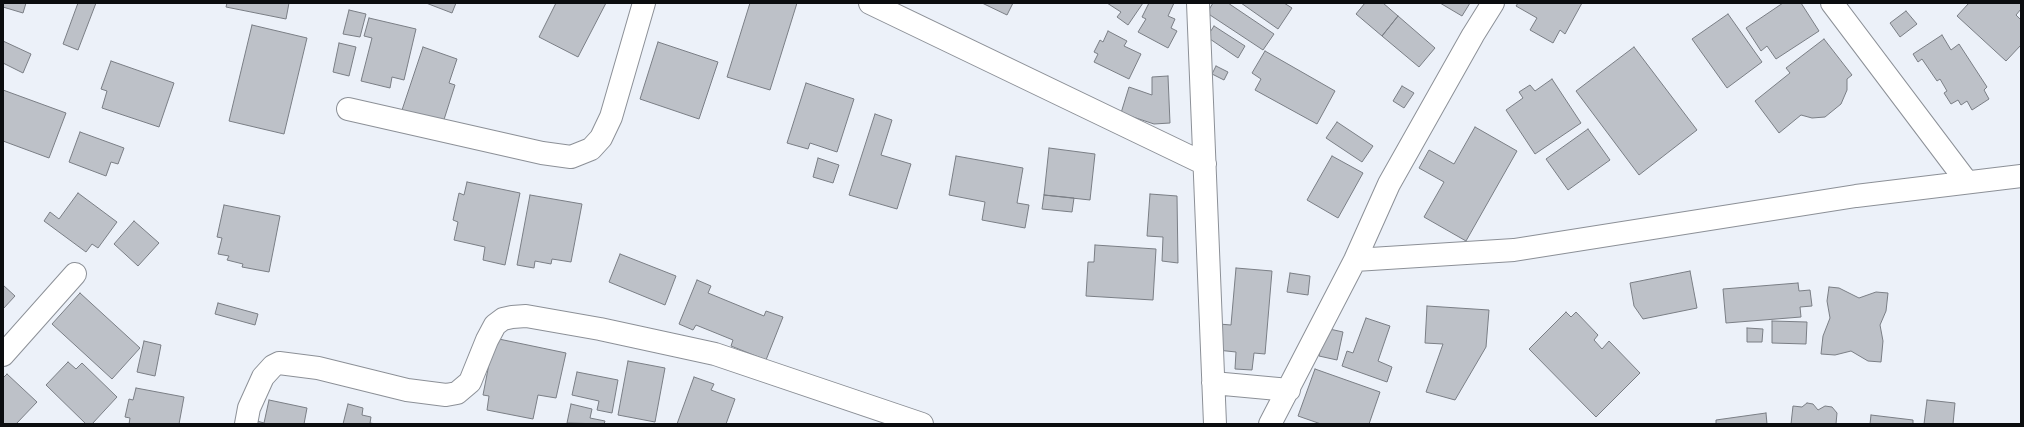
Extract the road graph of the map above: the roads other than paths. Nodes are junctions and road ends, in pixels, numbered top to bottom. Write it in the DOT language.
graph roads {
  1 [pos="644,3"];
  2 [pos="870,3"];
  3 [pos="1198,3"];
  4 [pos="1493,3"];
  5 [pos="1832,3"];
  6 [pos="348,109"];
  7 [pos="1205,164"];
  8 [pos="2021,176"];
  9 [pos="1967,182"];
  10 [pos="1355,260"];
  11 [pos="75,274"];
  12 [pos="3,356"];
  13 [pos="1213,382"];
  14 [pos="1289,390"];
  15 [pos="246,424"];
  16 [pos="922,424"];
  17 [pos="1215,424"];
  18 [pos="1270,424"];
  1 -- 6 [label="street"];
  2 -- 7 [label="street"];
  3 -- 7 [label="street"];
  4 -- 10 [label="street"];
  5 -- 9 [label="street"];
  7 -- 13 [label="street"];
  8 -- 9 [label="street"];
  9 -- 10 [label="street"];
  10 -- 14 [label="street"];
  11 -- 12 [label="street"];
  13 -- 14 [label="street"];
  13 -- 17 [label="street"];
  14 -- 18 [label="street"];
  15 -- 16 [label="street"];
}
